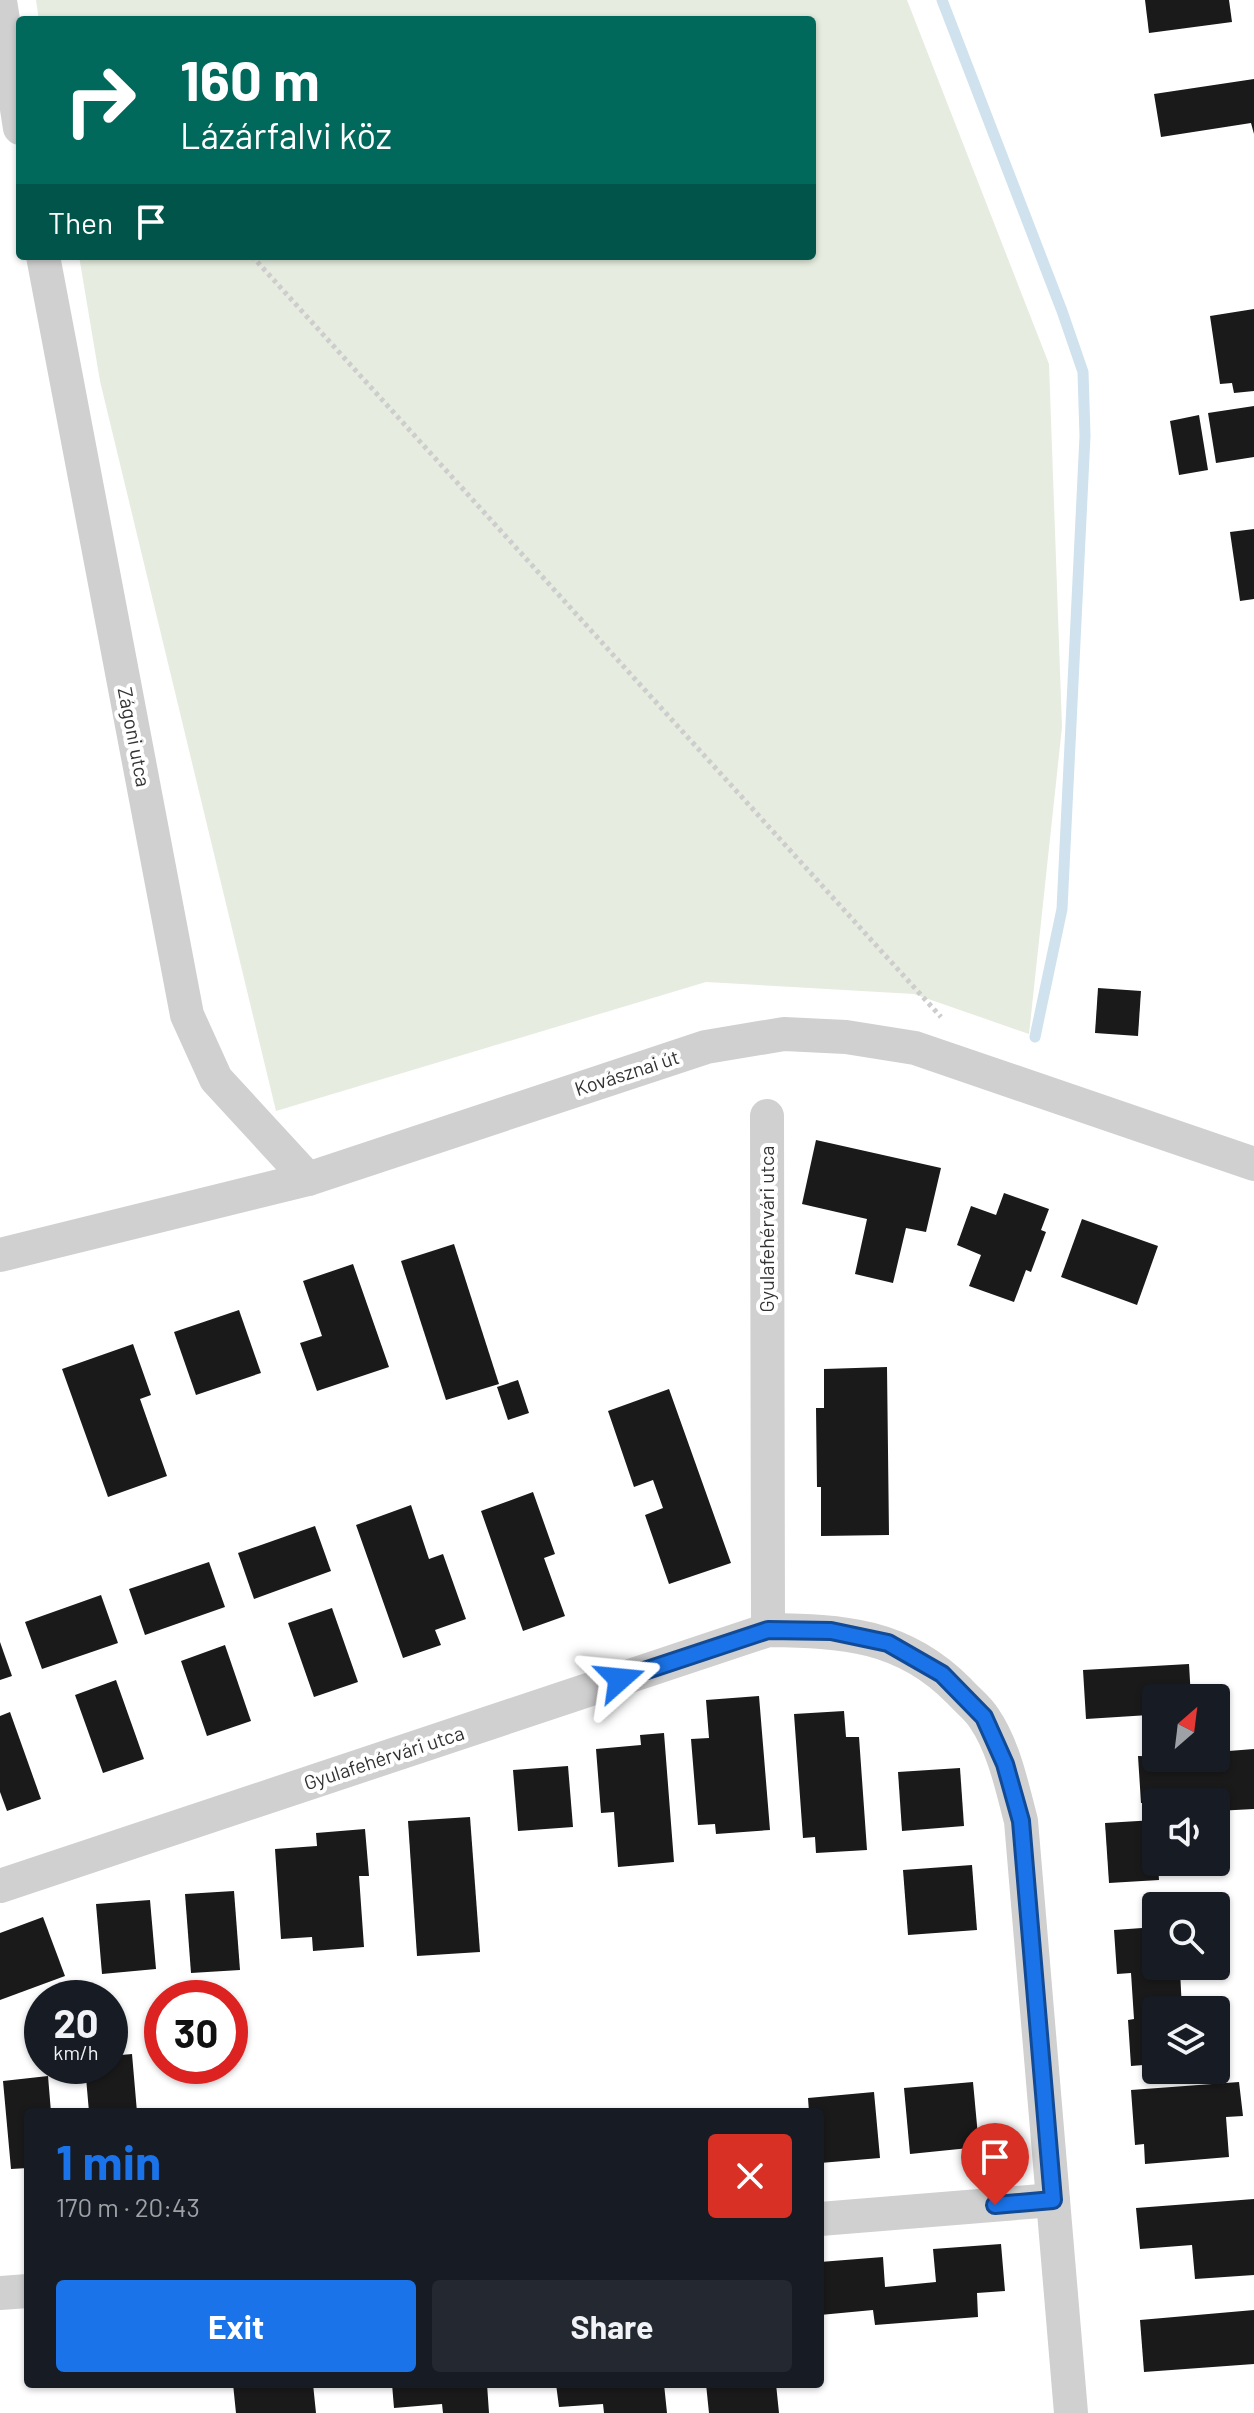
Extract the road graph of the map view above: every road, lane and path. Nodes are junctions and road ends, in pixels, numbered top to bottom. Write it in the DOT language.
graph roads {
  1 [pos="0,1"];
  2 [pos="16,103"];
  3 [pos="44,260"];
  4 [pos="256,260"];
  5 [pos="941,1017"];
  6 [pos="767,1116"];
  7 [pos="1254,1164"];
  8 [pos="308,1179"];
  9 [pos="0,1255"];
  10 [pos="768,1630"];
  11 [pos="0,1886"];
  12 [pos="1053,2200"];
  13 [pos="824,2219"];
  14 [pos="24,2291"];
  15 [pos="0,2293"];
  16 [pos="1071,2413"];
  1 -- 2 [label="street"];
  3 -- 8 [label="street, Zágoni utca"];
  4 -- 5 [label="path"];
  6 -- 10 [label="street, Gyulafehérvári utca"];
  7 -- 8 [label="street, Kovásznai út"];
  8 -- 9 [label="street, Kovásznai út"];
  10 -- 11 [label="street, Gyulafehérvári utca"];
  10 -- 12 [label="street, Gyulafehérvári utca"];
  12 -- 13 [label="street"];
  12 -- 16 [label="street, Gyulafehérvári utca"];
  14 -- 15 [label="street"];
}
